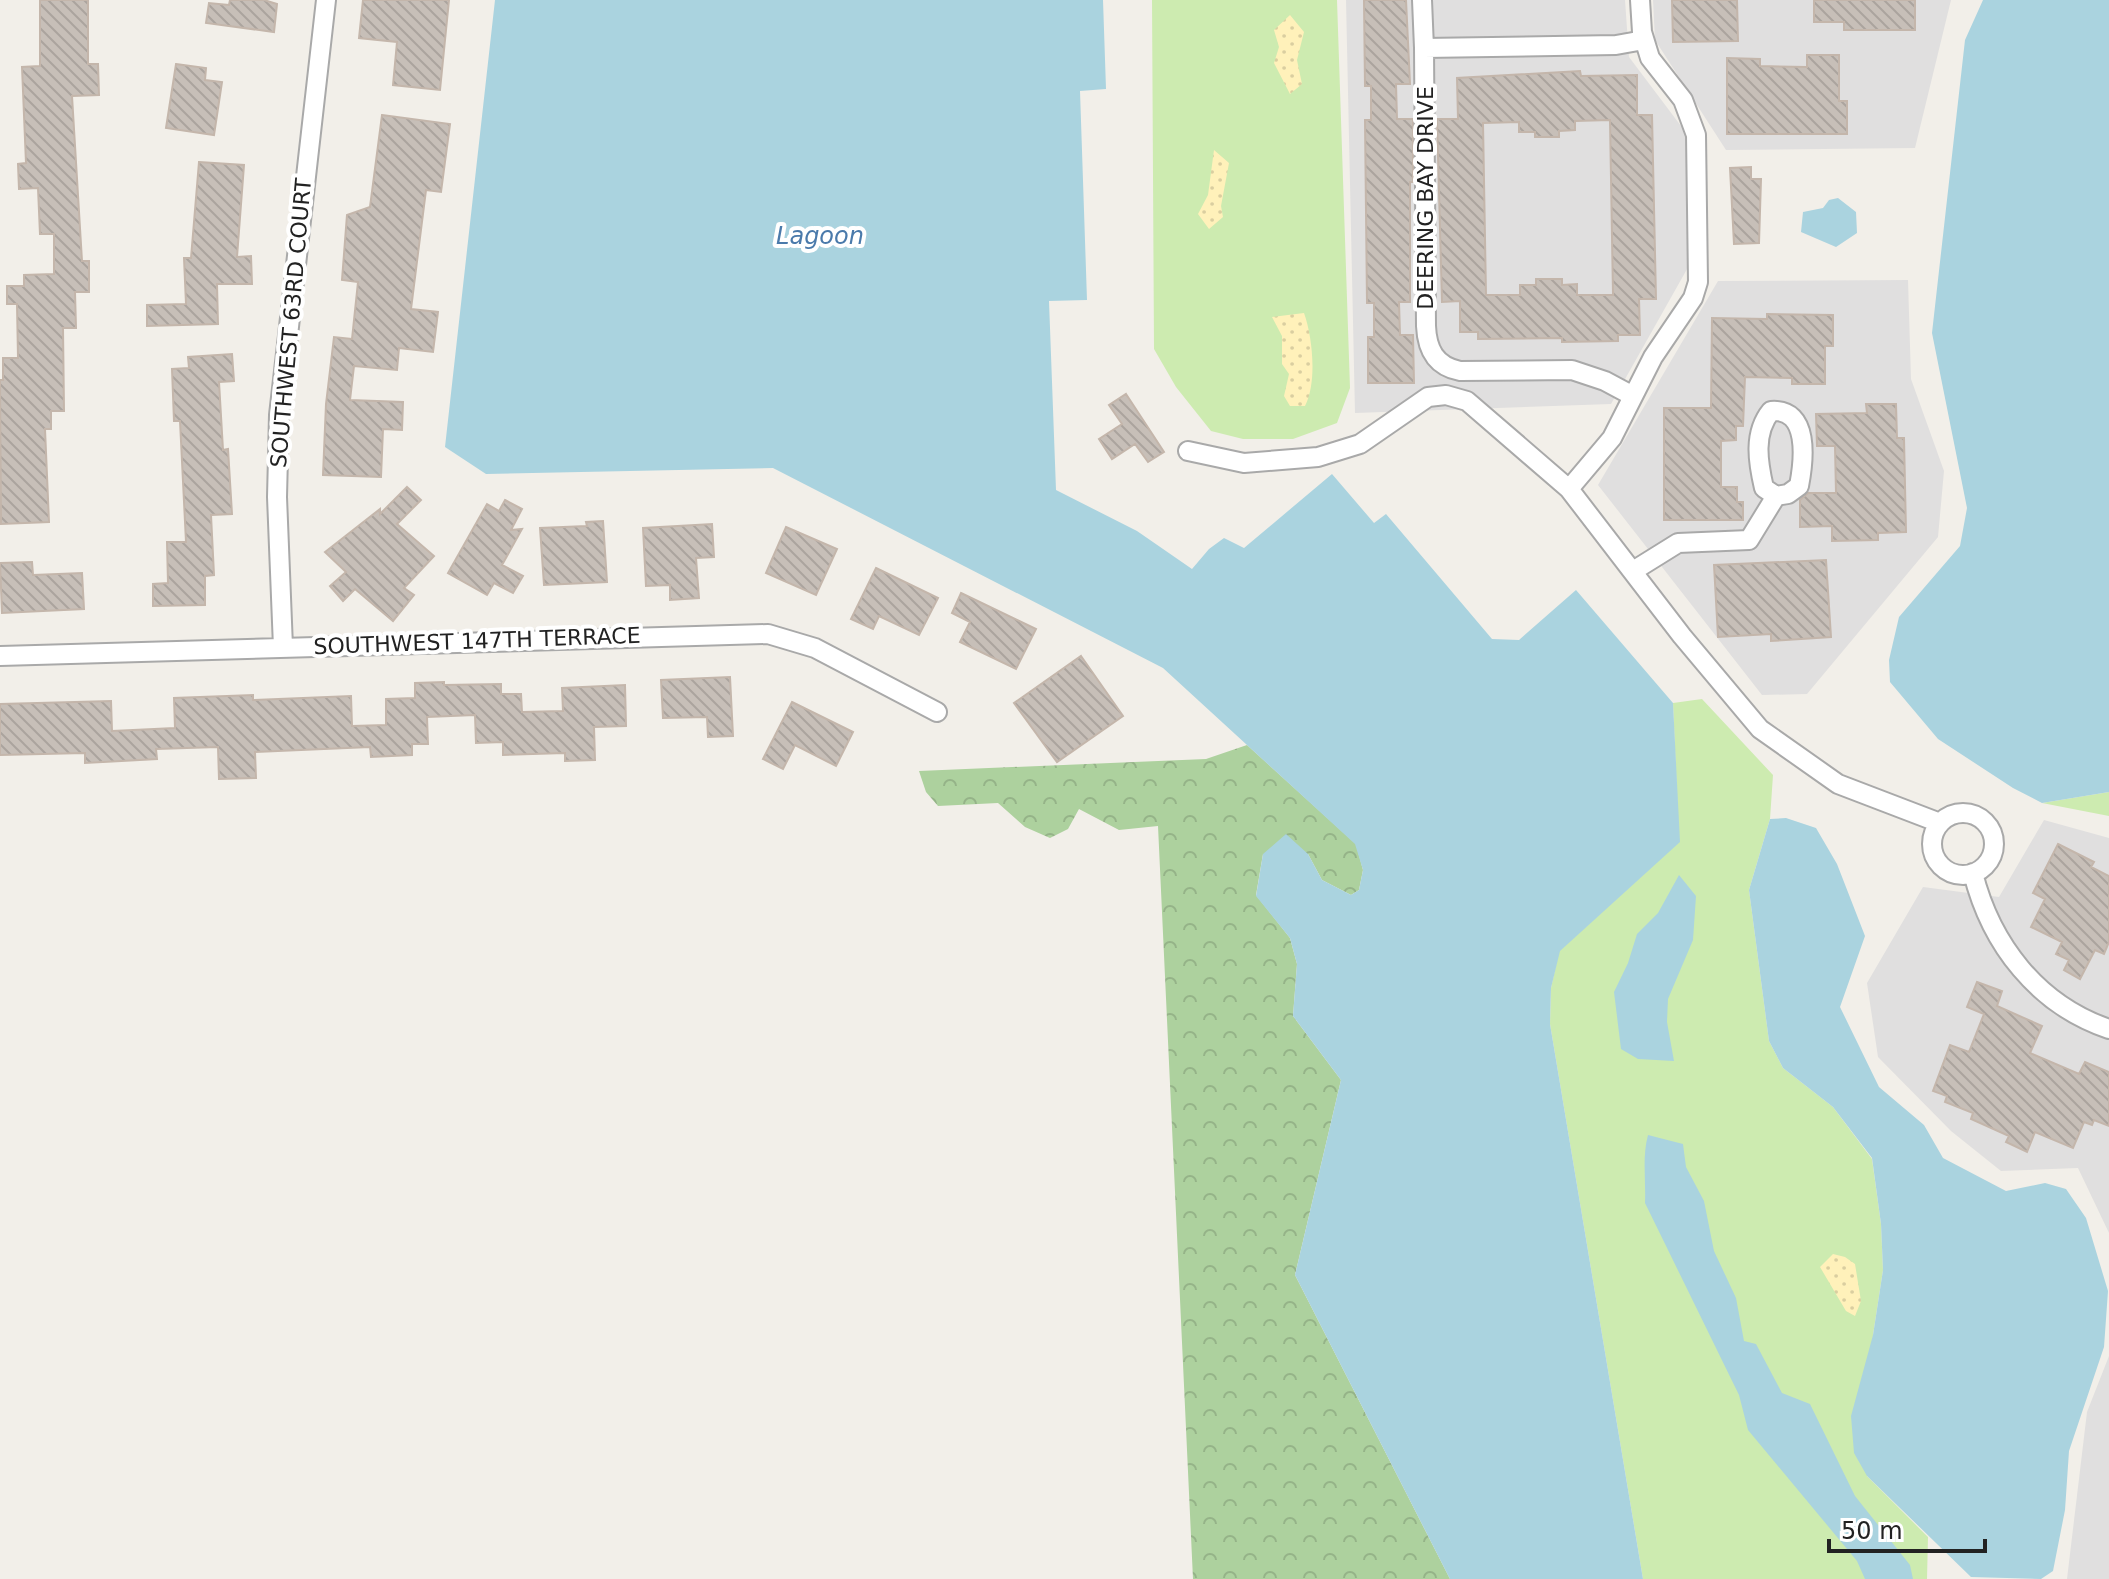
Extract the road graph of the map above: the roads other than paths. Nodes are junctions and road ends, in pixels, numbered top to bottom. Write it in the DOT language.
graph roads {
  1 [pos="326,0"];
  2 [pos="1422,0"];
  3 [pos="1640,0"];
  4 [pos="1644,40"];
  5 [pos="1424,48"];
  6 [pos="1633,396"];
  7 [pos="1188,451"];
  8 [pos="1569,489"];
  9 [pos="1776,496"];
  10 [pos="1633,571"];
  11 [pos="283,647"];
  12 [pos="0,656"];
  13 [pos="937,712"];
  14 [pos="1940,823"];
  15 [pos="1973,873"];
  16 [pos="2109,1029"];
  1 -- 11 [label="street, SOUTHWEST 63RD COURT"];
  2 -- 5 [label="street"];
  3 -- 4 [label="street"];
  4 -- 5 [label="street"];
  4 -- 6 [label="street"];
  5 -- 6 [label="street, DEERING BAY DRIVE"];
  6 -- 8 [label="street"];
  7 -- 8 [label="street"];
  8 -- 10 [label="street"];
  9 -- 10 [label="street"];
  10 -- 14 [label="street"];
  11 -- 12 [label="street, SOUTHWEST 147TH TERRACE"];
  11 -- 13 [label="street, SOUTHWEST 147TH TERRACE"];
  14 -- 15 [label="street"];
  14 -- 15 [label="street"];
  15 -- 16 [label="street"];
}
